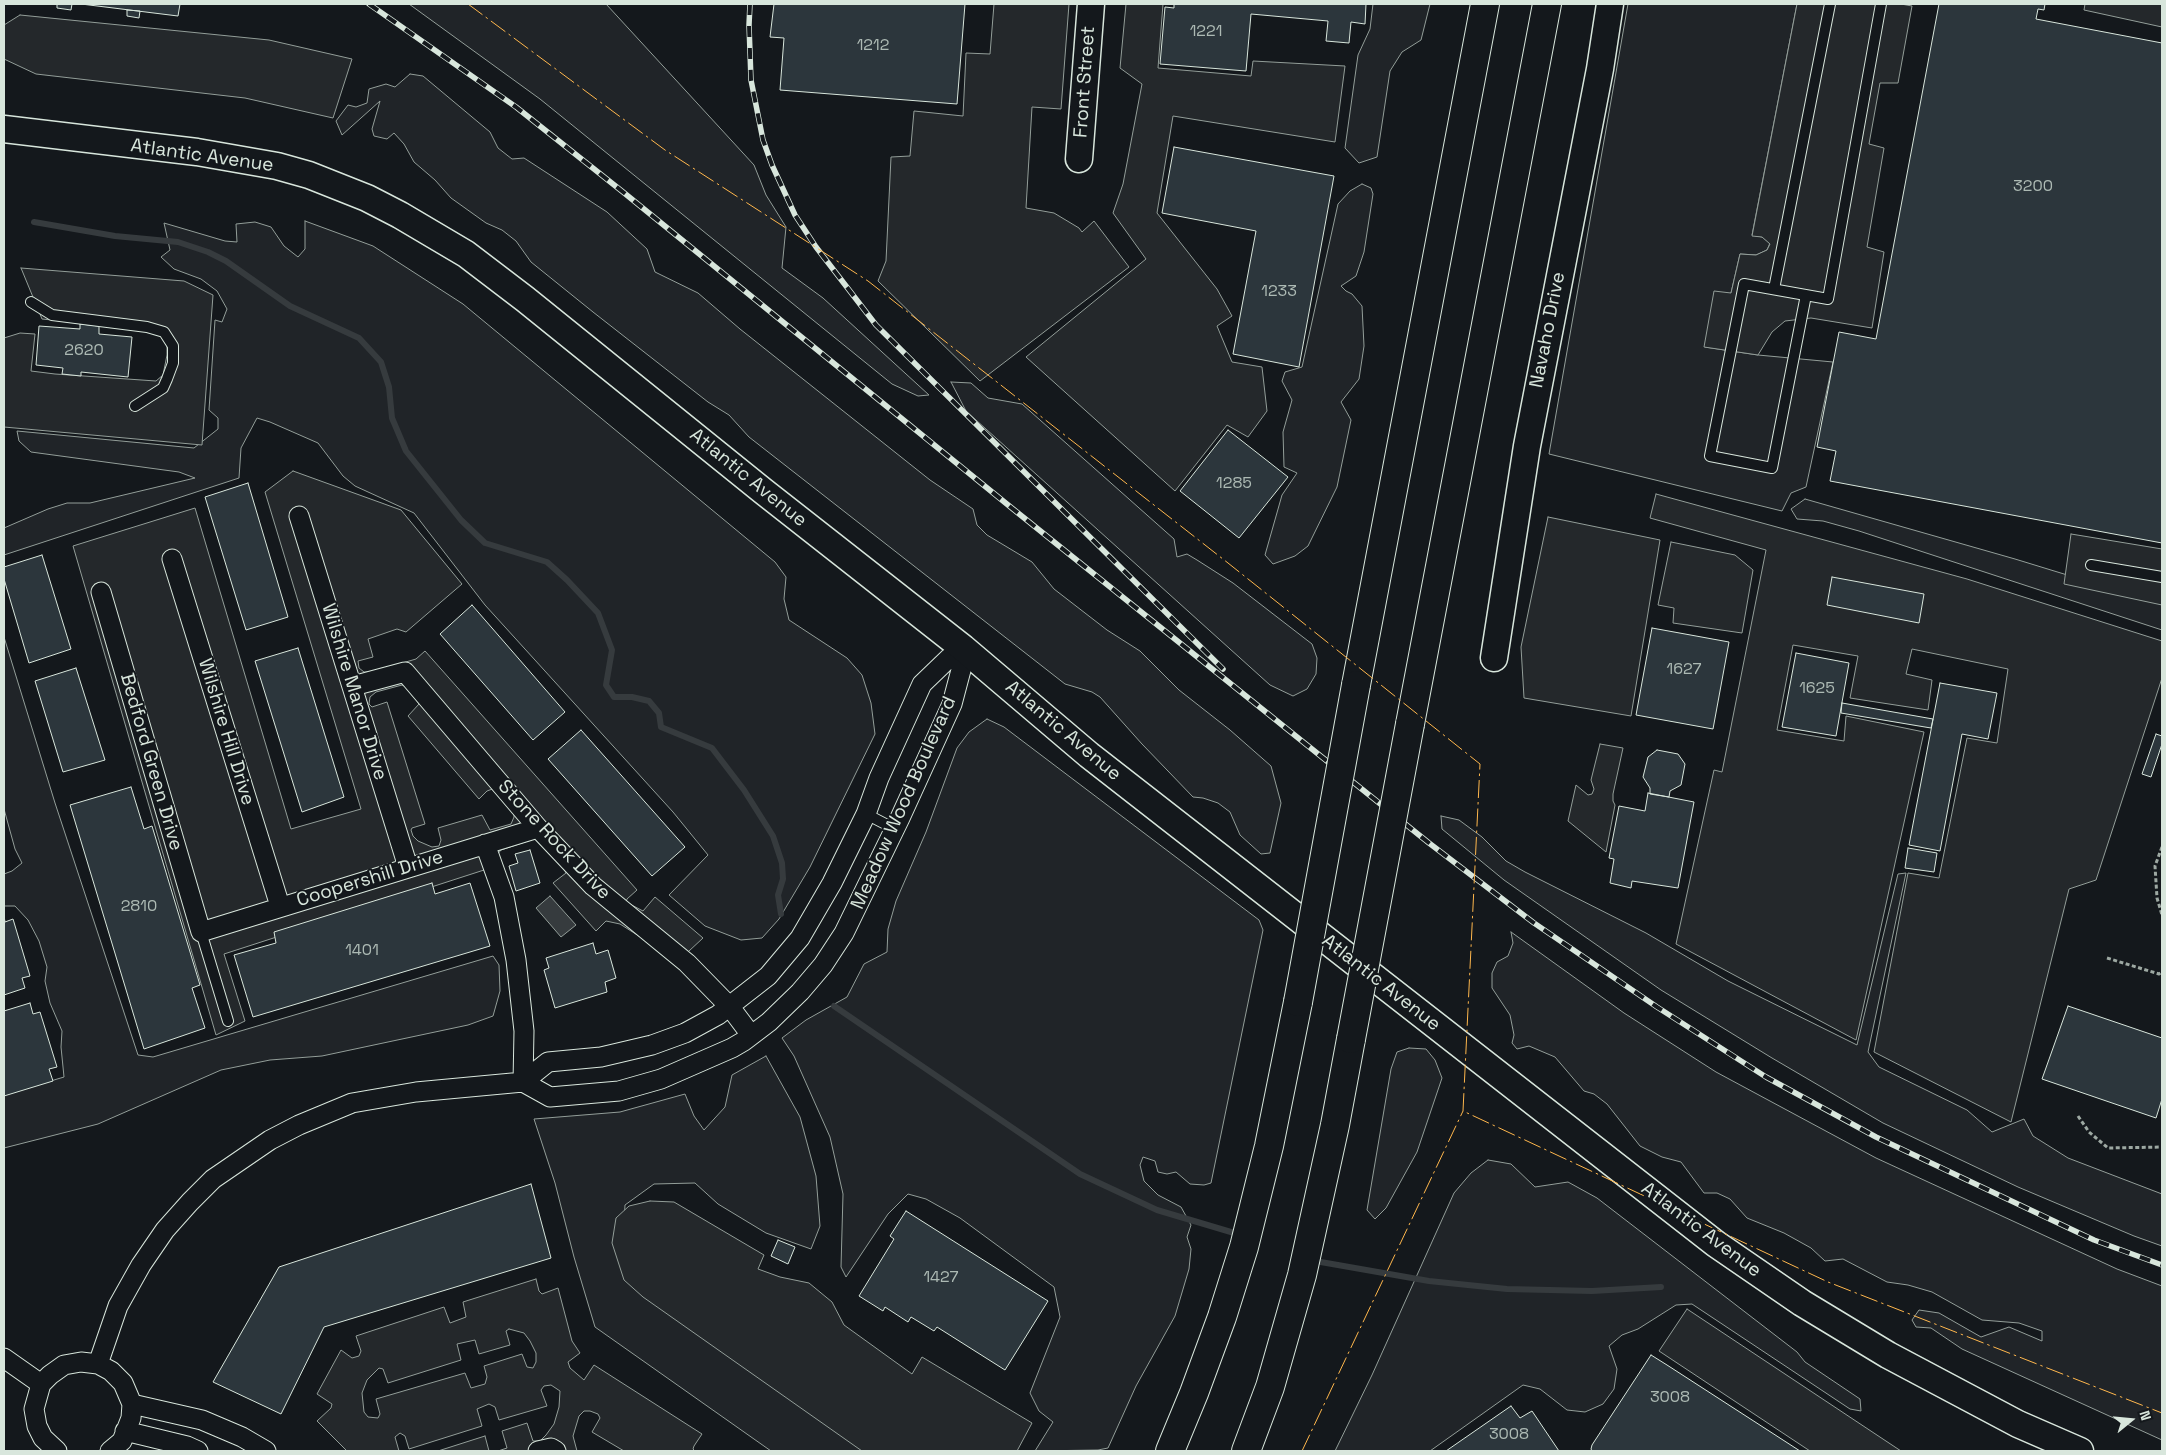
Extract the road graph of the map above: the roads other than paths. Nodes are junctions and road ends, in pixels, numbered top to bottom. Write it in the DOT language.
graph roads {
  1 [pos="1091,4"];
  2 [pos="1485,4"];
  3 [pos="1547,4"];
  4 [pos="1610,4"];
  5 [pos="1830,4"];
  6 [pos="1881,4"];
  7 [pos="4,129"];
  8 [pos="1079,159"];
  9 [pos="1774,290"];
  10 [pos="1806,295"];
  11 [pos="31,302"];
  12 [pos="135,406"];
  13 [pos="299,516"];
  14 [pos="172,558"];
  15 [pos="2090,565"];
  16 [pos="2162,577"];
  17 [pos="101,592"];
  18 [pos="963,648"];
  19 [pos="1494,658"];
  20 [pos="353,686"];
  21 [pos="866,814"];
  22 [pos="538,828"];
  23 [pos="895,829"];
  24 [pos="485,844"];
  25 [pos="408,868"];
  26 [pos="280,906"];
  27 [pos="201,932"];
  28 [pos="730,1007"];
  29 [pos="228,1021"];
  30 [pos="752,1035"];
  31 [pos="523,1082"];
  32 [pos="4,1358"];
  33 [pos="98,1364"];
  34 [pos="41,1384"];
  35 [pos="132,1404"];
  36 [pos="126,1431"];
  37 [pos="57,1451"];
  38 [pos="110,1451"];
  39 [pos="198,1451"];
  40 [pos="266,1451"];
  41 [pos="538,1451"];
  42 [pos="556,1451"];
  43 [pos="1170,1451"];
  44 [pos="1246,1451"];
  45 [pos="2080,1451"];
  1 -- 8 [label="main road, Front Street"];
  2 -- 43 [label="highway, bridge"];
  3 -- 44 [label="highway, bridge"];
  4 -- 19 [label="main road, Navaho Drive"];
  5 -- 9 [label="lane"];
  6 -- 10 [label="lane"];
  7 -- 18 [label="main road, Atlantic Avenue"];
  9 -- 10 [label="lane"];
  9 -- 10 [label="lane"];
  11 -- 12 [label="lane"];
  13 -- 20 [label="street, Wilshire Manor Drive"];
  14 -- 26 [label="street, Wilshire Hill Drive"];
  15 -- 16 [label="lane"];
  17 -- 27 [label="street, Bedford Green Drive"];
  18 -- 21 [label="street, Meadow Wood Boulevard"];
  18 -- 23 [label="street, Meadow Wood Boulevard"];
  18 -- 45 [label="main road, Atlantic Avenue"];
  20 -- 22 [label="street, Stone Rock Drive"];
  20 -- 25 [label="street, Wilshire Manor Drive"];
  21 -- 23 [label="lane"];
  21 -- 28 [label="street, Meadow Wood Boulevard"];
  22 -- 24 [label="street, Coopershill Drive"];
  22 -- 28 [label="street, Stone Rock Drive"];
  23 -- 30 [label="street, Meadow Wood Boulevard"];
  24 -- 25 [label="street, Coopershill Drive"];
  24 -- 31 [label="street"];
  25 -- 26 [label="street, Coopershill Drive"];
  26 -- 27 [label="street, Coopershill Drive"];
  27 -- 29 [label="lane"];
  28 -- 30 [label="street, Stone Rock Drive"];
  28 -- 31 [label="street, Meadow Wood Boulevard"];
  30 -- 31 [label="street, Meadow Wood Boulevard"];
  31 -- 33 [label="street"];
  32 -- 34 [label="street"];
  33 -- 34 [label="street"];
  33 -- 35 [label="street"];
  34 -- 37 [label="street"];
  35 -- 36 [label="street"];
  35 -- 40 [label="street"];
  36 -- 38 [label="street"];
  36 -- 39 [label="street"];
  41 -- 42 [label="street"];
}
